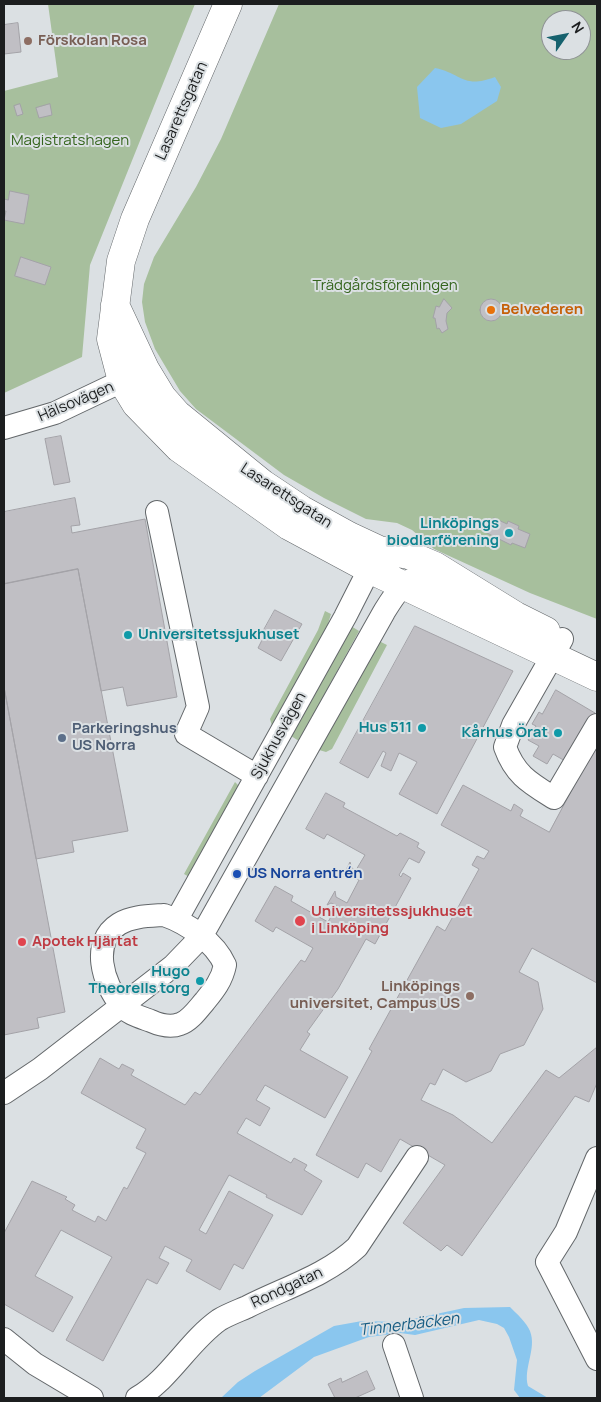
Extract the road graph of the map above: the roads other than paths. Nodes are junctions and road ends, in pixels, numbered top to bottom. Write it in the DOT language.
graph roads {
  1 [pos="228,4"];
  2 [pos="134,375"];
  3 [pos="4,428"];
  4 [pos="156,512"];
  5 [pos="374,560"];
  6 [pos="404,586"];
  7 [pos="516,616"];
  8 [pos="558,647"];
  9 [pos="597,657"];
  10 [pos="597,677"];
  11 [pos="597,725"];
  12 [pos="257,776"];
  13 [pos="177,919"];
  14 [pos="201,938"];
  15 [pos="122,1006"];
  16 [pos="4,1093"];
  17 [pos="417,1157"];
  18 [pos="597,1158"];
  19 [pos="4,1338"];
  20 [pos="394,1345"];
  21 [pos="597,1359"];
  22 [pos="92,1398"];
  23 [pos="137,1398"];
  24 [pos="412,1398"];
  1 -- 2 [label="main road, Lasarettsgatan"];
  2 -- 3 [label="street, Hälsovägen"];
  2 -- 5 [label="main road, Lasarettsgatan"];
  4 -- 12 [label="street"];
  5 -- 6 [label="main road, Lasarettsgatan"];
  5 -- 7 [label="main road, Lasarettsgatan"];
  5 -- 12 [label="street, Sjukhusvägen"];
  6 -- 7 [label="street, Lasarettsgatan"];
  6 -- 8 [label="main road, Lasarettsgatan"];
  6 -- 14 [label="street, Sjukhusvägen"];
  7 -- 8 [label="main road, Lasarettsgatan"];
  8 -- 9 [label="main road, Lasarettsgatan"];
  8 -- 10 [label="main road, Lasarettsgatan"];
  8 -- 11 [label="street"];
  12 -- 13 [label="street, Sjukhusvägen"];
  13 -- 14 [label="street"];
  13 -- 15 [label="street"];
  14 -- 15 [label="street, Sjukhusvägen"];
  14 -- 15 [label="street"];
  15 -- 16 [label="street, Sjukhusvägen"];
  17 -- 23 [label="street, Rondgatan"];
  18 -- 21 [label="street"];
  19 -- 22 [label="street"];
  20 -- 24 [label="street"];
}
